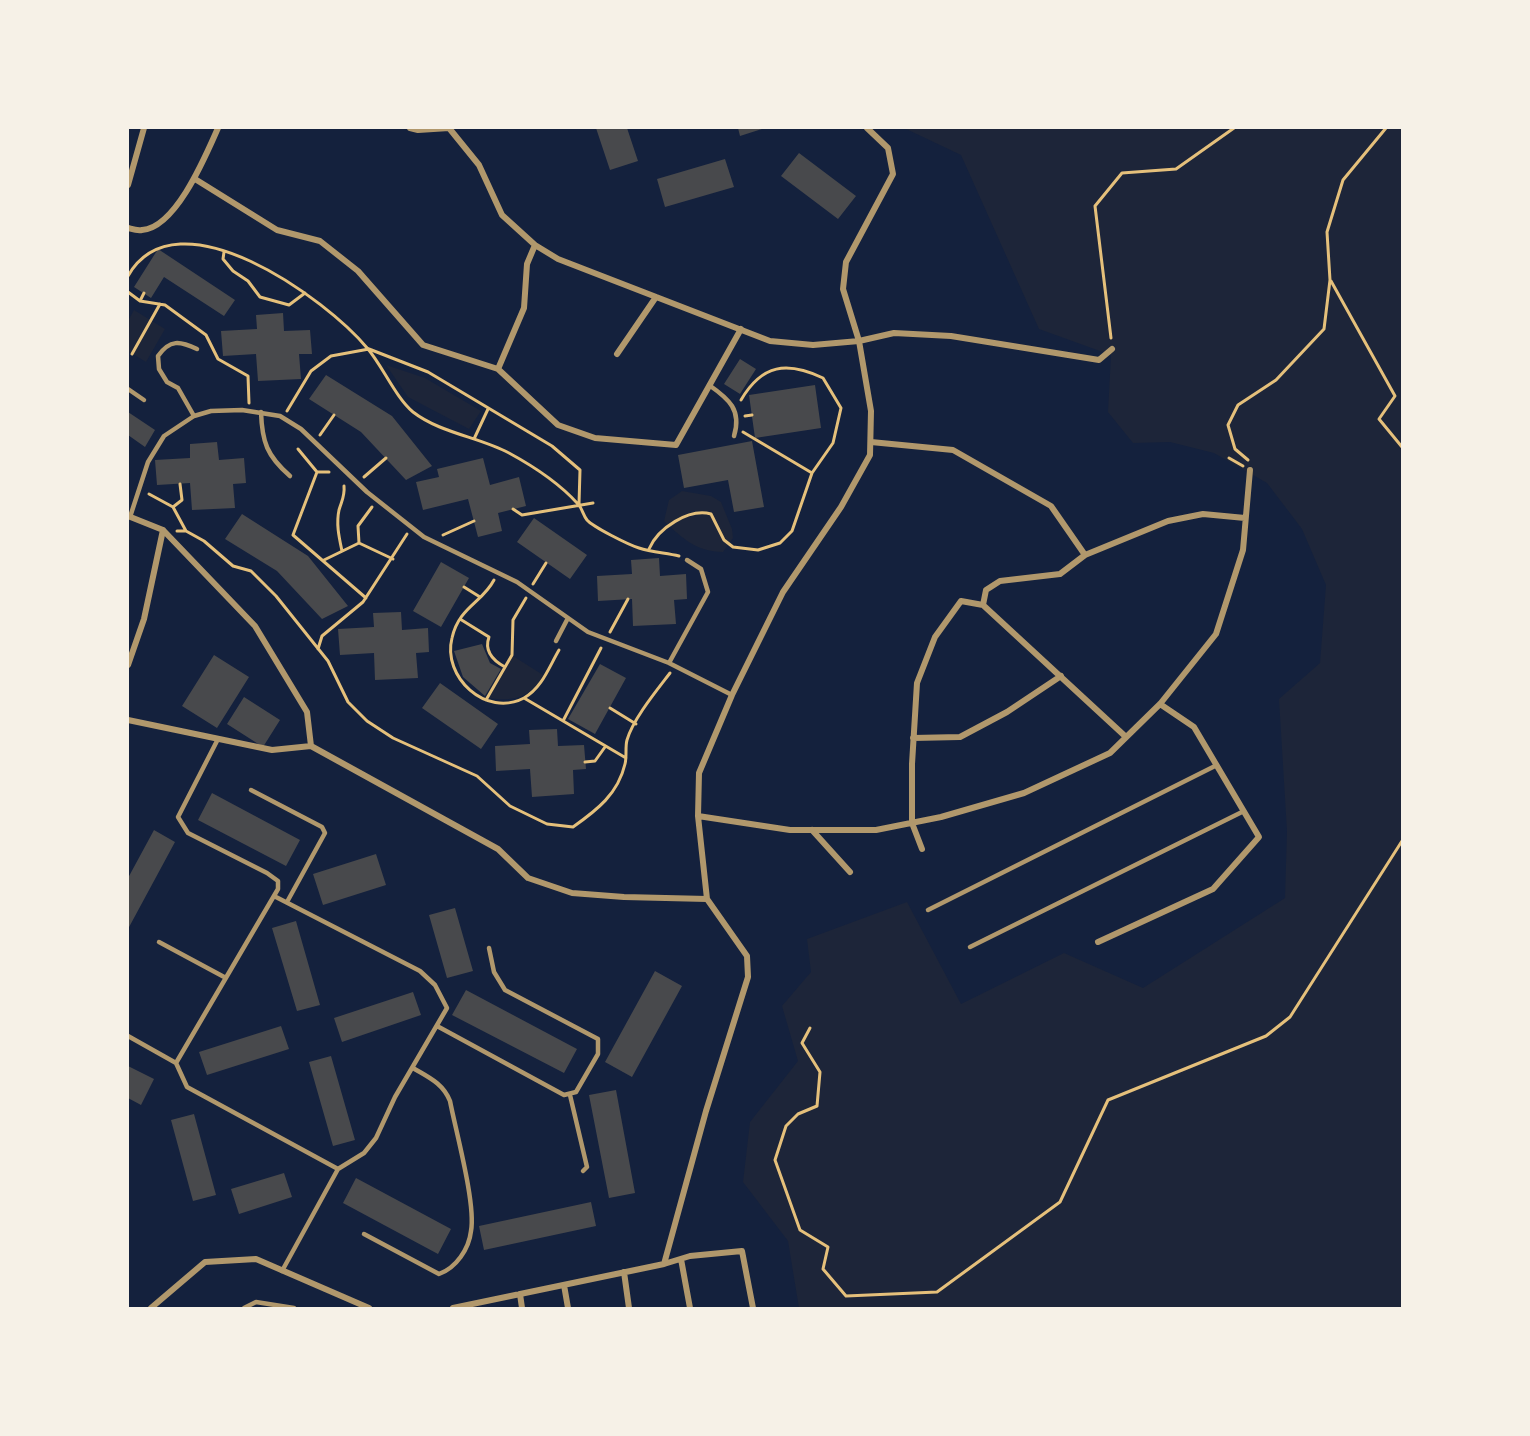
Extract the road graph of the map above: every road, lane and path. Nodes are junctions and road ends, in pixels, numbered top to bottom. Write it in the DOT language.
graph roads {
  1 [pos="144,128"];
  2 [pos="218,128"];
  3 [pos="410,128"];
  4 [pos="449,128"];
  5 [pos="867,128"];
  6 [pos="1234,128"];
  7 [pos="1386,128"];
  8 [pos="195,179"];
  9 [pos="128,185"];
  10 [pos="128,228"];
  11 [pos="535,245"];
  12 [pos="224,252"];
  13 [pos="128,276"];
  14 [pos="1330,280"];
  15 [pos="128,292"];
  16 [pos="144,293"];
  17 [pos="305,293"];
  18 [pos="656,297"];
  19 [pos="160,304"];
  20 [pos="741,329"];
  21 [pos="859,341"];
  22 [pos="197,349"];
  23 [pos="369,349"];
  24 [pos="1112,349"];
  25 [pos="132,354"];
  26 [pos="617,354"];
  27 [pos="498,369"];
  28 [pos="710,385"];
  29 [pos="128,389"];
  30 [pos="144,400"];
  31 [pos="488,409"];
  32 [pos="736,410"];
  33 [pos="261,412"];
  34 [pos="334,415"];
  35 [pos="194,417"];
  36 [pos="284,418"];
  37 [pos="736,429"];
  38 [pos="734,436"];
  39 [pos="474,438"];
  40 [pos="317,439"];
  41 [pos="871,442"];
  42 [pos="1402,447"];
  43 [pos="298,449"];
  44 [pos="386,458"];
  45 [pos="1229,458"];
  46 [pos="1250,470"];
  47 [pos="317,472"];
  48 [pos="812,473"];
  49 [pos="290,476"];
  50 [pos="336,476"];
  51 [pos="360,480"];
  52 [pos="344,483"];
  53 [pos="180,484"];
  54 [pos="140,489"];
  55 [pos="375,502"];
  56 [pos="593,503"];
  57 [pos="579,504"];
  58 [pos="173,507"];
  59 [pos="513,510"];
  60 [pos="129,516"];
  61 [pos="1245,518"];
  62 [pos="474,521"];
  63 [pos="410,526"];
  64 [pos="163,530"];
  65 [pos="186,531"];
  66 [pos="435,538"];
  67 [pos="359,543"];
  68 [pos="649,549"];
  69 [pos="342,551"];
  70 [pos="1085,555"];
  71 [pos="679,556"];
  72 [pos="393,559"];
  73 [pos="324,560"];
  74 [pos="687,560"];
  75 [pos="546,563"];
  76 [pos="464,587"];
  77 [pos="531,588"];
  78 [pos="487,593"];
  79 [pos="528,594"];
  80 [pos="480,597"];
  81 [pos="366,598"];
  82 [pos="628,599"];
  83 [pos="983,605"];
  84 [pos="568,618"];
  85 [pos="460,619"];
  86 [pos="605,640"];
  87 [pos="555,641"];
  88 [pos="561,646"];
  89 [pos="318,650"];
  90 [pos="128,664"];
  91 [pos="672,665"];
  92 [pos="505,667"];
  93 [pos="1060,676"];
  94 [pos="732,695"];
  95 [pos="524,698"];
  96 [pos="486,700"];
  97 [pos="1161,704"];
  98 [pos="610,708"];
  99 [pos="128,720"];
  100 [pos="563,721"];
  101 [pos="636,724"];
  102 [pos="1126,737"];
  103 [pos="914,738"];
  104 [pos="218,739"];
  105 [pos="311,746"];
  106 [pos="605,747"];
  107 [pos="626,758"];
  108 [pos="585,762"];
  109 [pos="1217,765"];
  110 [pos="251,790"];
  111 [pos="1244,811"];
  112 [pos="698,816"];
  113 [pos="912,823"];
  114 [pos="812,830"];
  115 [pos="1402,841"];
  116 [pos="922,849"];
  117 [pos="850,872"];
  118 [pos="274,896"];
  119 [pos="707,899"];
  120 [pos="287,902"];
  121 [pos="928,910"];
  122 [pos="159,942"];
  123 [pos="1098,942"];
  124 [pos="970,947"];
  125 [pos="489,948"];
  126 [pos="226,978"];
  127 [pos="437,1026"];
  128 [pos="810,1028"];
  129 [pos="128,1036"];
  130 [pos="176,1063"];
  131 [pos="412,1068"];
  132 [pos="570,1095"];
  133 [pos="338,1169"];
  134 [pos="583,1172"];
  135 [pos="364,1234"];
  136 [pos="681,1259"];
  137 [pos="664,1264"];
  138 [pos="282,1271"];
  139 [pos="624,1272"];
  140 [pos="564,1285"];
  141 [pos="520,1294"];
  142 [pos="151,1308"];
  143 [pos="244,1308"];
  144 [pos="294,1308"];
  145 [pos="369,1308"];
  146 [pos="453,1308"];
  147 [pos="522,1308"];
  148 [pos="568,1308"];
  149 [pos="629,1308"];
  150 [pos="690,1308"];
  151 [pos="753,1308"];
  1 -- 9 [label="street"];
  2 -- 8 [label="street"];
  3 -- 4 [label="street"];
  4 -- 11 [label="street"];
  5 -- 21 [label="street"];
  6 -- 24 [label="path"];
  7 -- 14 [label="path"];
  8 -- 10 [label="street"];
  8 -- 27 [label="street"];
  11 -- 18 [label="street"];
  11 -- 27 [label="street"];
  12 -- 13 [label="path"];
  12 -- 17 [label="path"];
  12 -- 17 [label="path"];
  14 -- 42 [label="path"];
  14 -- 46 [label="path"];
  15 -- 16 [label="path"];
  17 -- 23 [label="path"];
  18 -- 20 [label="street"];
  18 -- 26 [label="street"];
  19 -- 25 [label="path"];
  20 -- 21 [label="street"];
  20 -- 28 [label="street"];
  21 -- 24 [label="street"];
  21 -- 41 [label="street"];
  22 -- 35 [label="lane"];
  23 -- 31 [label="path"];
  23 -- 36 [label="path"];
  23 -- 39 [label="path"];
  27 -- 28 [label="street"];
  28 -- 32 [label="lane"];
  29 -- 30 [label="lane"];
  31 -- 39 [label="path"];
  31 -- 57 [label="path"];
  32 -- 37 [label="lane"];
  32 -- 48 [label="path"];
  33 -- 35 [label="lane"];
  33 -- 36 [label="lane"];
  33 -- 49 [label="lane"];
  34 -- 40 [label="path"];
  35 -- 54 [label="lane"];
  36 -- 63 [label="lane"];
  37 -- 38 [label="lane"];
  37 -- 48 [label="path"];
  39 -- 57 [label="path"];
  41 -- 70 [label="street"];
  41 -- 94 [label="street"];
  43 -- 47 [label="path"];
  44 -- 51 [label="path"];
  45 -- 46 [label="path"];
  46 -- 61 [label="street"];
  47 -- 50 [label="path"];
  47 -- 73 [label="path"];
  48 -- 68 [label="path"];
  52 -- 69 [label="path"];
  53 -- 58 [label="path"];
  54 -- 58 [label="path"];
  54 -- 60 [label="lane"];
  55 -- 67 [label="path"];
  56 -- 57 [label="path"];
  57 -- 59 [label="path"];
  57 -- 68 [label="path"];
  58 -- 65 [label="path"];
  60 -- 64 [label="street"];
  61 -- 70 [label="street"];
  61 -- 97 [label="street"];
  62 -- 66 [label="path"];
  63 -- 72 [label="path"];
  63 -- 84 [label="lane"];
  64 -- 65 [label="path"];
  64 -- 90 [label="street"];
  64 -- 105 [label="street"];
  65 -- 89 [label="path"];
  67 -- 69 [label="path"];
  67 -- 72 [label="path"];
  68 -- 71 [label="path"];
  69 -- 73 [label="path"];
  70 -- 83 [label="street"];
  72 -- 81 [label="path"];
  73 -- 81 [label="path"];
  74 -- 91 [label="lane"];
  75 -- 77 [label="path"];
  76 -- 80 [label="path"];
  78 -- 80 [label="path"];
  79 -- 92 [label="path"];
  80 -- 85 [label="path"];
  81 -- 89 [label="path"];
  82 -- 86 [label="path"];
  83 -- 93 [label="street"];
  83 -- 103 [label="street"];
  84 -- 86 [label="lane"];
  84 -- 87 [label="lane"];
  85 -- 92 [label="path"];
  85 -- 96 [label="path"];
  86 -- 91 [label="lane"];
  86 -- 100 [label="path"];
  88 -- 95 [label="path"];
  89 -- 107 [label="path"];
  91 -- 94 [label="lane"];
  91 -- 101 [label="path"];
  92 -- 96 [label="path"];
  93 -- 102 [label="street"];
  93 -- 103 [label="street"];
  94 -- 112 [label="street"];
  95 -- 96 [label="path"];
  95 -- 100 [label="path"];
  97 -- 102 [label="street"];
  97 -- 109 [label="street"];
  98 -- 101 [label="path"];
  99 -- 104 [label="street"];
  100 -- 106 [label="path"];
  101 -- 107 [label="path"];
  102 -- 113 [label="street"];
  103 -- 113 [label="street"];
  104 -- 105 [label="street"];
  104 -- 118 [label="lane"];
  105 -- 119 [label="street"];
  106 -- 107 [label="path"];
  106 -- 108 [label="path"];
  109 -- 111 [label="street"];
  109 -- 121 [label="lane"];
  110 -- 120 [label="lane"];
  111 -- 123 [label="street"];
  111 -- 124 [label="lane"];
  112 -- 114 [label="street"];
  112 -- 119 [label="street"];
  113 -- 114 [label="street"];
  113 -- 116 [label="street"];
  114 -- 117 [label="street"];
  115 -- 128 [label="path"];
  118 -- 120 [label="lane"];
  118 -- 126 [label="lane"];
  119 -- 137 [label="street"];
  120 -- 127 [label="lane"];
  122 -- 126 [label="lane"];
  125 -- 132 [label="lane"];
  126 -- 130 [label="lane"];
  127 -- 131 [label="lane"];
  127 -- 132 [label="lane"];
  129 -- 130 [label="lane"];
  130 -- 133 [label="lane"];
  131 -- 133 [label="lane"];
  131 -- 135 [label="lane"];
  132 -- 134 [label="lane"];
  133 -- 138 [label="lane"];
  136 -- 137 [label="street"];
  136 -- 150 [label="street"];
  136 -- 151 [label="street"];
  137 -- 139 [label="street"];
  138 -- 142 [label="street"];
  138 -- 145 [label="street"];
  139 -- 140 [label="street"];
  139 -- 149 [label="street"];
  140 -- 141 [label="street"];
  140 -- 148 [label="street"];
  141 -- 146 [label="street"];
  141 -- 147 [label="street"];
  143 -- 144 [label="lane"];
}
